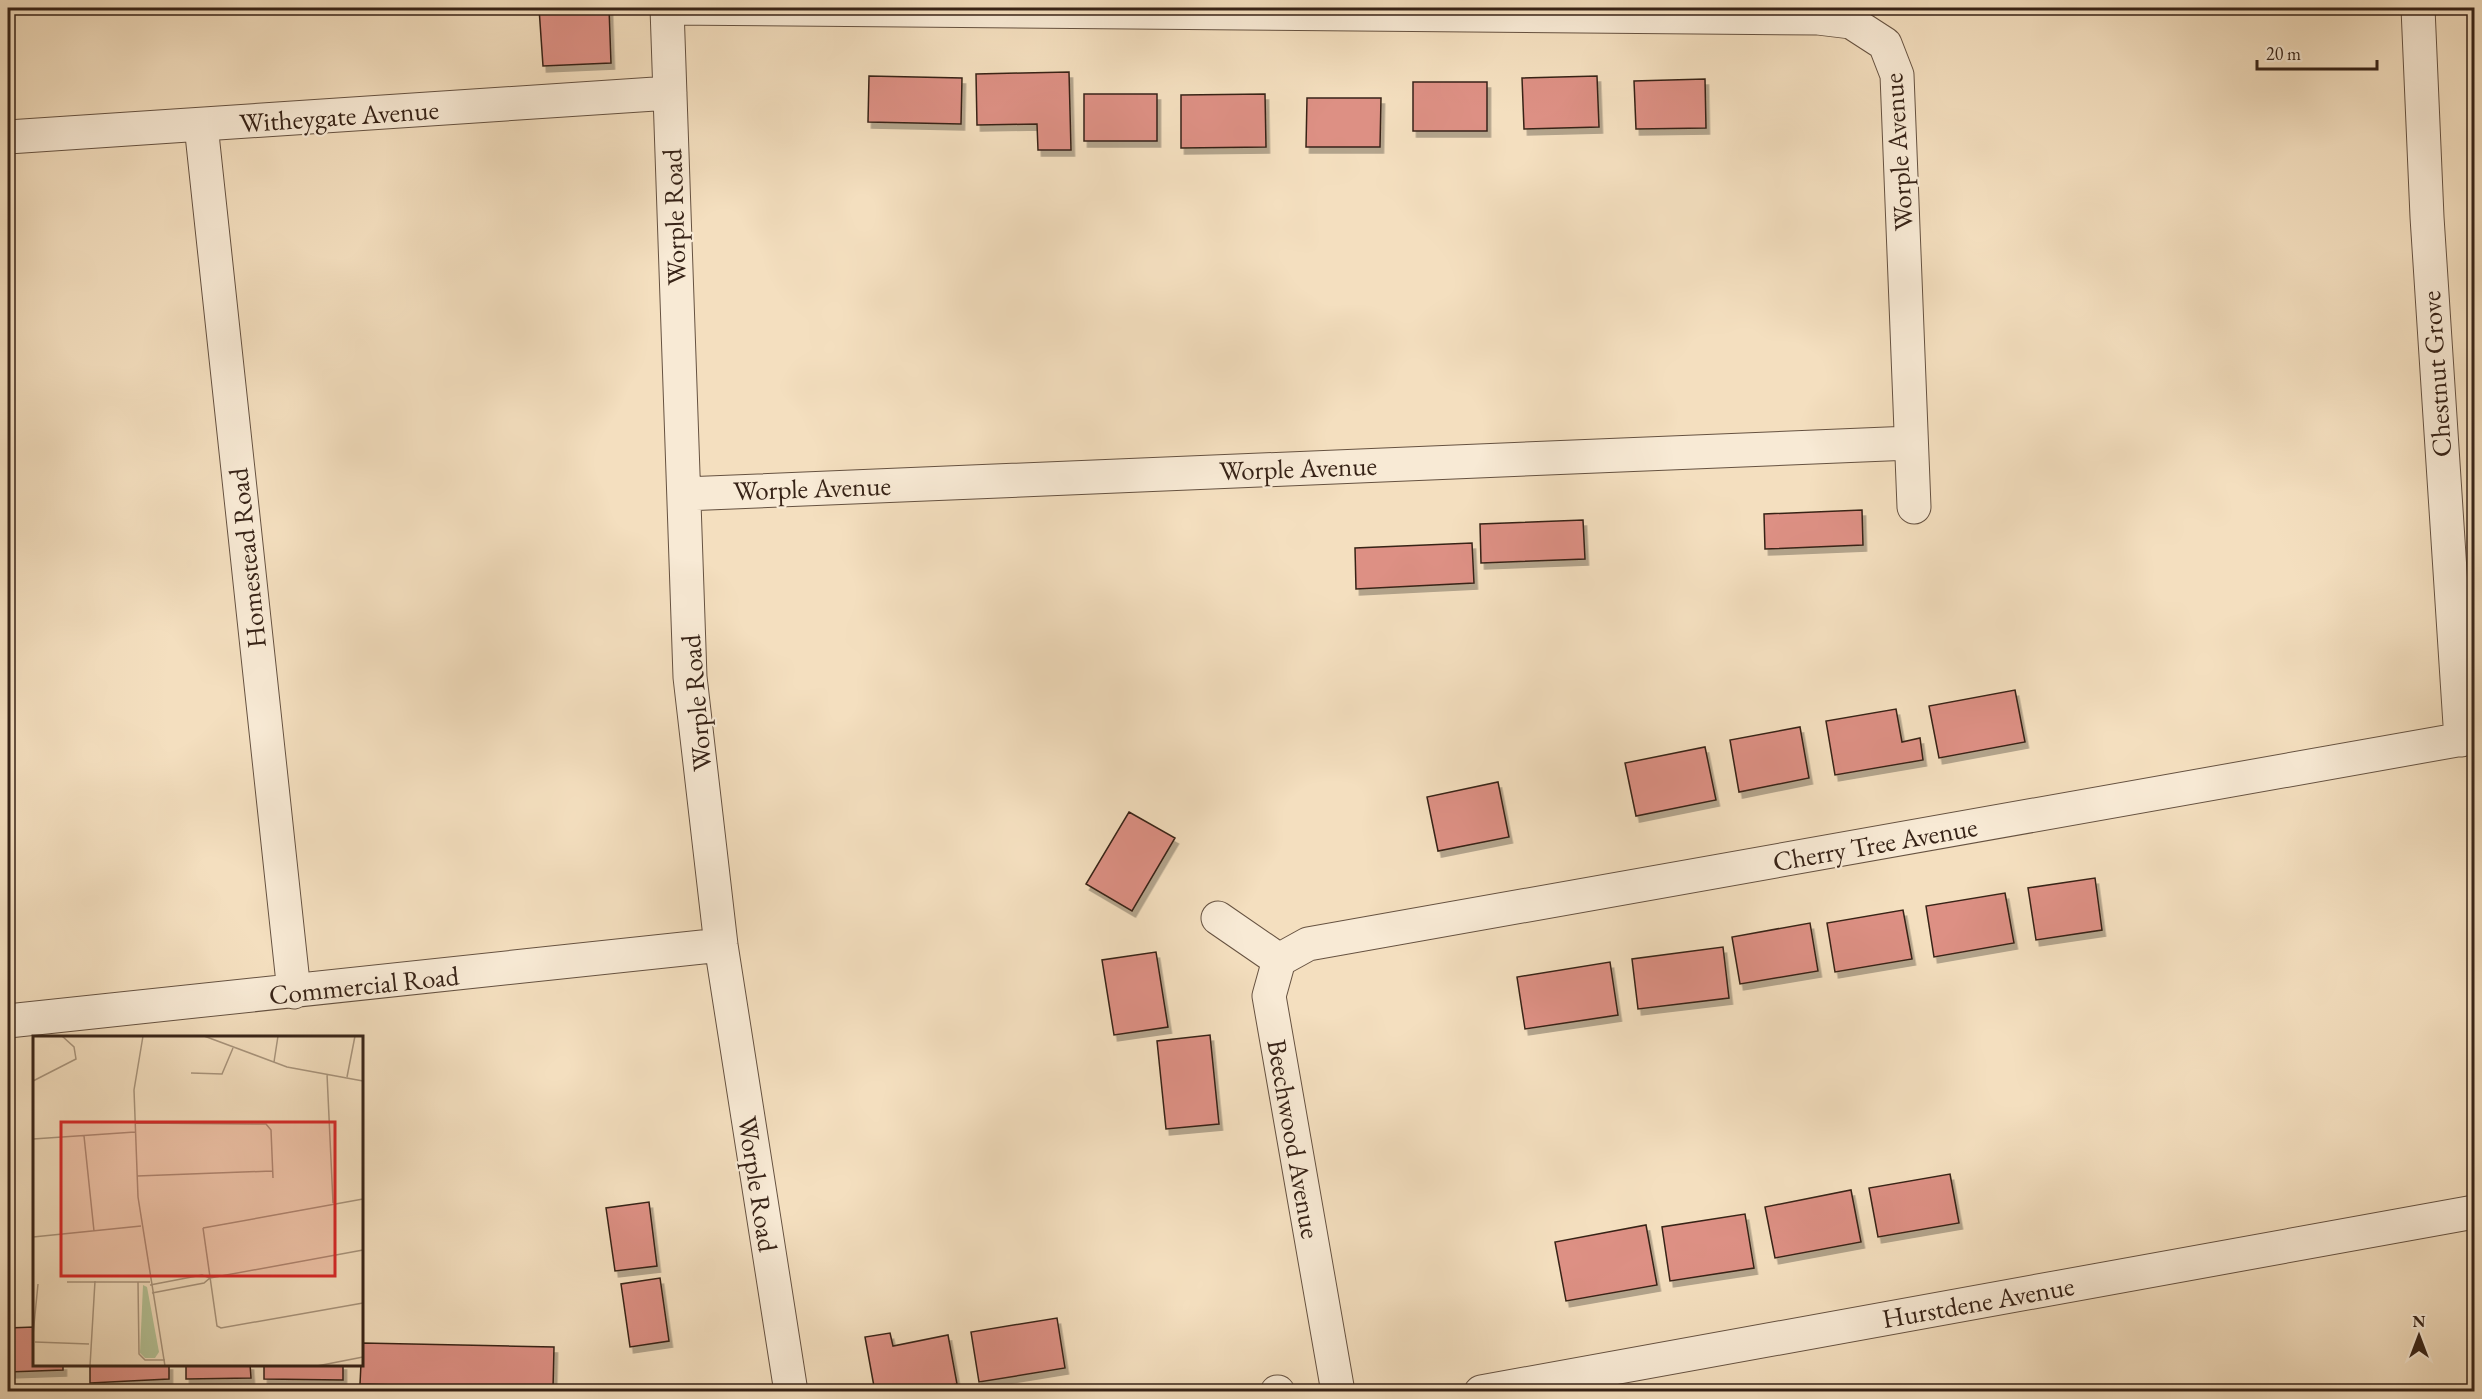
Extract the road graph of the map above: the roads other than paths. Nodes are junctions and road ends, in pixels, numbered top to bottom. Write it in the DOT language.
graph roads {
  1 [pos="667,8"];
  2 [pos="2418,8"];
  3 [pos="670,93"];
  4 [pos="201,125"];
  5 [pos="8,136"];
  6 [pos="1911,443"];
  7 [pos="684,494"];
  8 [pos="1914,507"];
  9 [pos="2468,739"];
  10 [pos="1218,918"];
  11 [pos="721,945"];
  12 [pos="1279,960"];
  13 [pos="294,992"];
  14 [pos="8,1021"];
  15 [pos="2475,1212"];
  16 [pos="791,1392"];
  17 [pos="1338,1392"];
  18 [pos="1481,1392"];
  1 -- 3 [label="street, Worple Road"];
  1 -- 6 [label="street, Worple Avenue"];
  2 -- 9 [label="street, Chestnut Grove"];
  3 -- 4 [label="street, Witheygate Avenue"];
  3 -- 7 [label="street, Worple Road"];
  4 -- 5 [label="street, Witheygate Avenue"];
  4 -- 13 [label="street, Homestead Road"];
  6 -- 7 [label="street, Worple Avenue"];
  6 -- 8 [label="street, Worple Avenue"];
  7 -- 11 [label="street, Worple Road"];
  9 -- 12 [label="street, Cherry Tree Avenue"];
  10 -- 12 [label="street"];
  11 -- 13 [label="street, Commercial Road"];
  11 -- 16 [label="street, Worple Road"];
  12 -- 17 [label="street, Beechwood Avenue"];
  13 -- 14 [label="street, Commercial Road"];
  15 -- 18 [label="street, Hurstdene Avenue"];
}
